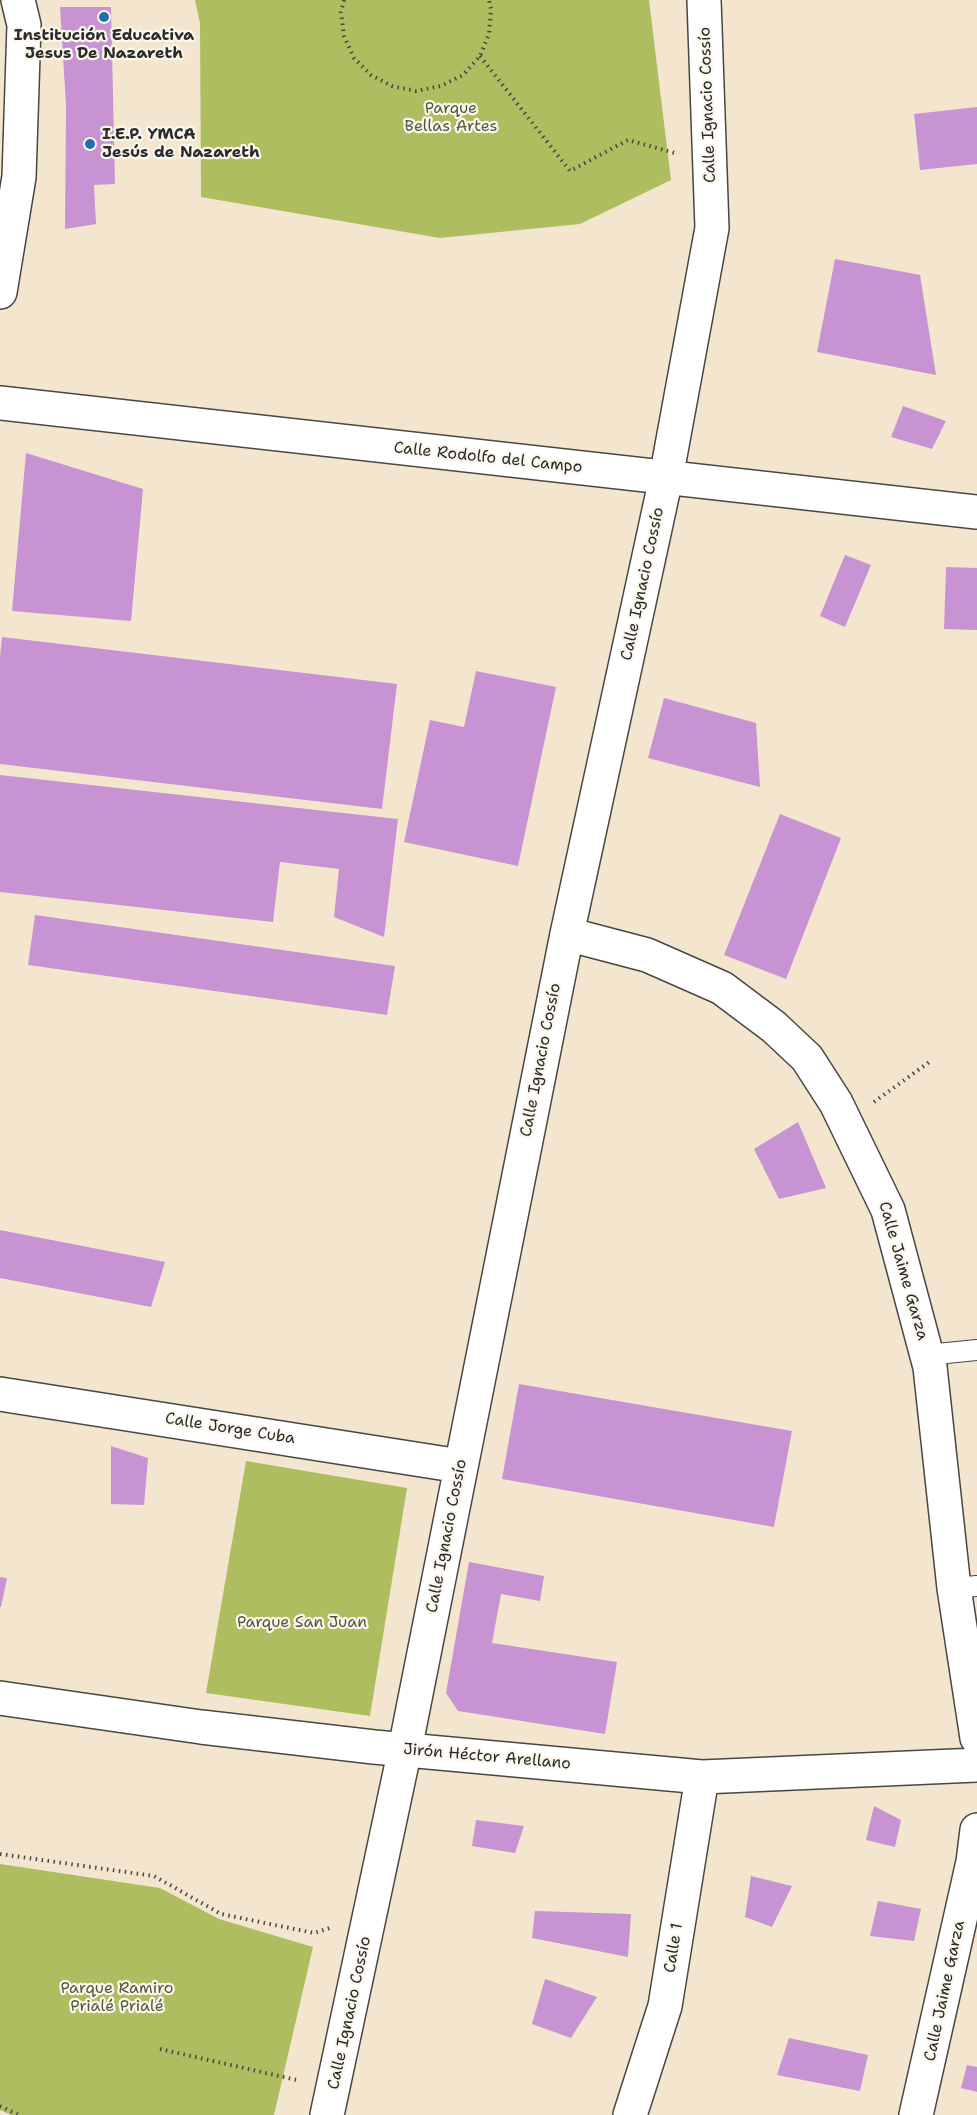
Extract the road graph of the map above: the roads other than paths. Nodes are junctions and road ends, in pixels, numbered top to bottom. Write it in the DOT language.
graph roads {
  1 [pos="18,0"];
  2 [pos="704,0"];
  3 [pos="0,292"];
  4 [pos="0,403"];
  5 [pos="666,478"];
  6 [pos="977,512"];
  7 [pos="567,934"];
  8 [pos="977,1350"];
  9 [pos="927,1355"];
  10 [pos="0,1394"];
  11 [pos="460,1466"];
  12 [pos="965,1587"];
  13 [pos="0,1698"];
  14 [pos="977,1738"];
  15 [pos="405,1749"];
  16 [pos="977,1766"];
  17 [pos="702,1777"];
  18 [pos="977,1830"];
  19 [pos="331,2102"];
  20 [pos="630,2115"];
  21 [pos="916,2115"];
  1 -- 3 [label="street"];
  2 -- 5 [label="street, Calle Ignacio Cossío"];
  4 -- 5 [label="street, Calle Rodolfo del Campo"];
  5 -- 6 [label="street, Calle Rodolfo del Campo"];
  5 -- 7 [label="street, Calle Ignacio Cossío"];
  7 -- 9 [label="street, Calle Jaime Garza"];
  7 -- 11 [label="street, Calle Ignacio Cossío"];
  8 -- 9 [label="lane"];
  9 -- 12 [label="street, Calle Jaime Garza"];
  10 -- 11 [label="street, Calle Jorge Cuba"];
  11 -- 15 [label="street, Calle Ignacio Cossío"];
  12 -- 14 [label="street, Calle Jaime Garza"];
  13 -- 15 [label="street, Jirón Héctor Arellano"];
  15 -- 17 [label="street, Jirón Héctor Arellano"];
  15 -- 19 [label="street, Calle Ignacio Cossío"];
  16 -- 17 [label="street, Jirón Héctor Arellano"];
  17 -- 20 [label="street, Calle 1"];
  18 -- 21 [label="street, Calle Jaime Garza"];
}
